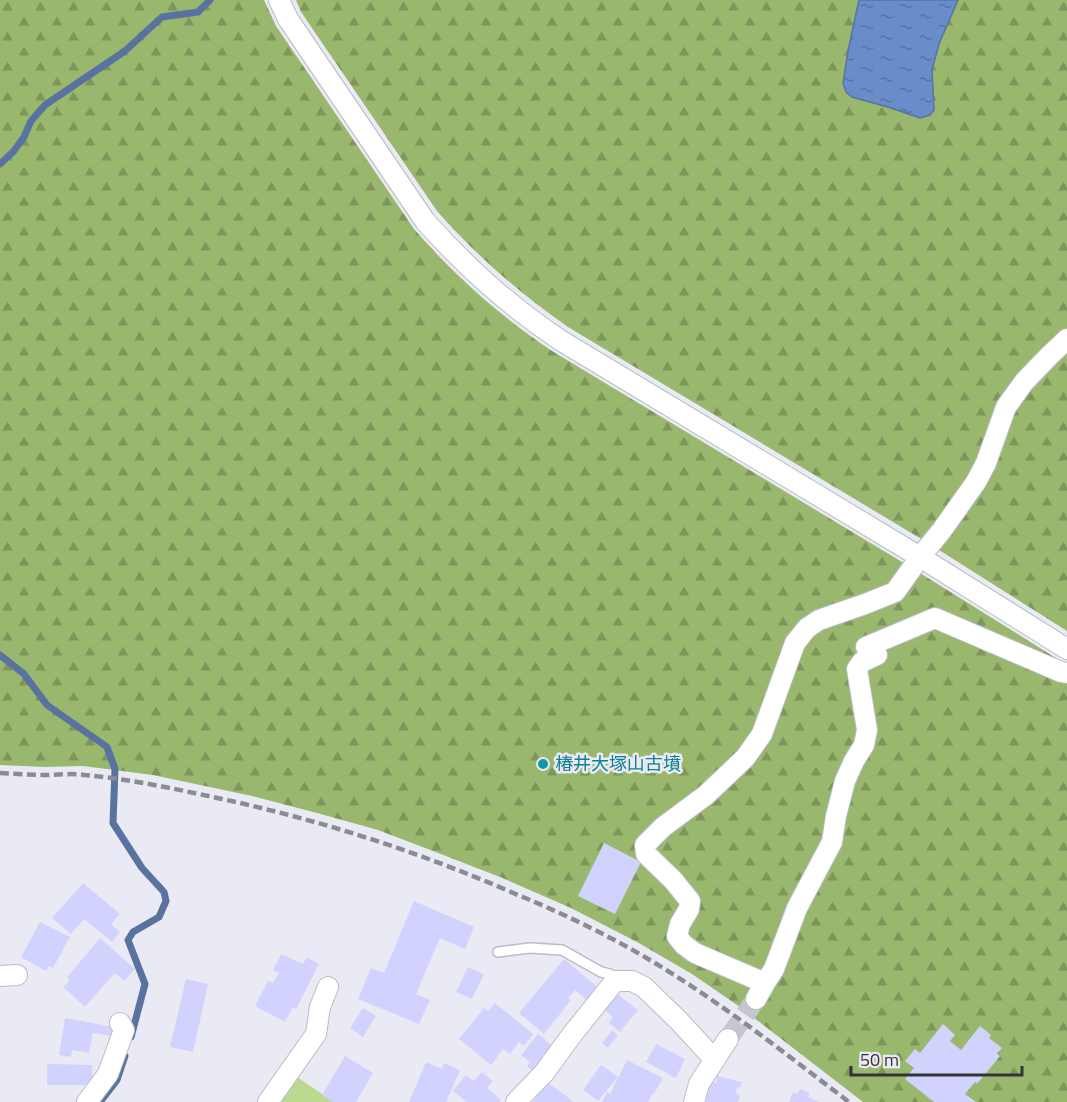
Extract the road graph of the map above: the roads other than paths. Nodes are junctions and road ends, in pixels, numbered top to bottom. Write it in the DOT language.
graph roads {
  1 [pos="279,0"];
  2 [pos="1067,339"];
  3 [pos="920,556"];
  4 [pos="1067,649"];
  5 [pos="1067,673"];
  6 [pos="498,952"];
  7 [pos="619,981"];
  8 [pos="328,987"];
  9 [pos="120,1023"];
  10 [pos="728,1038"];
  11 [pos="714,1059"];
  12 [pos="87,1102"];
  13 [pos="268,1102"];
  14 [pos="516,1102"];
  15 [pos="694,1102"];
  1 -- 3 [label="street"];
  2 -- 3 [label="street"];
  3 -- 4 [label="street"];
  3 -- 5 [label="street"];
  6 -- 7 [label="lane"];
  7 -- 11 [label="street"];
  7 -- 14 [label="street"];
  8 -- 13 [label="street"];
  9 -- 12 [label="street"];
  10 -- 11 [label="street"];
  11 -- 15 [label="street"];
}
